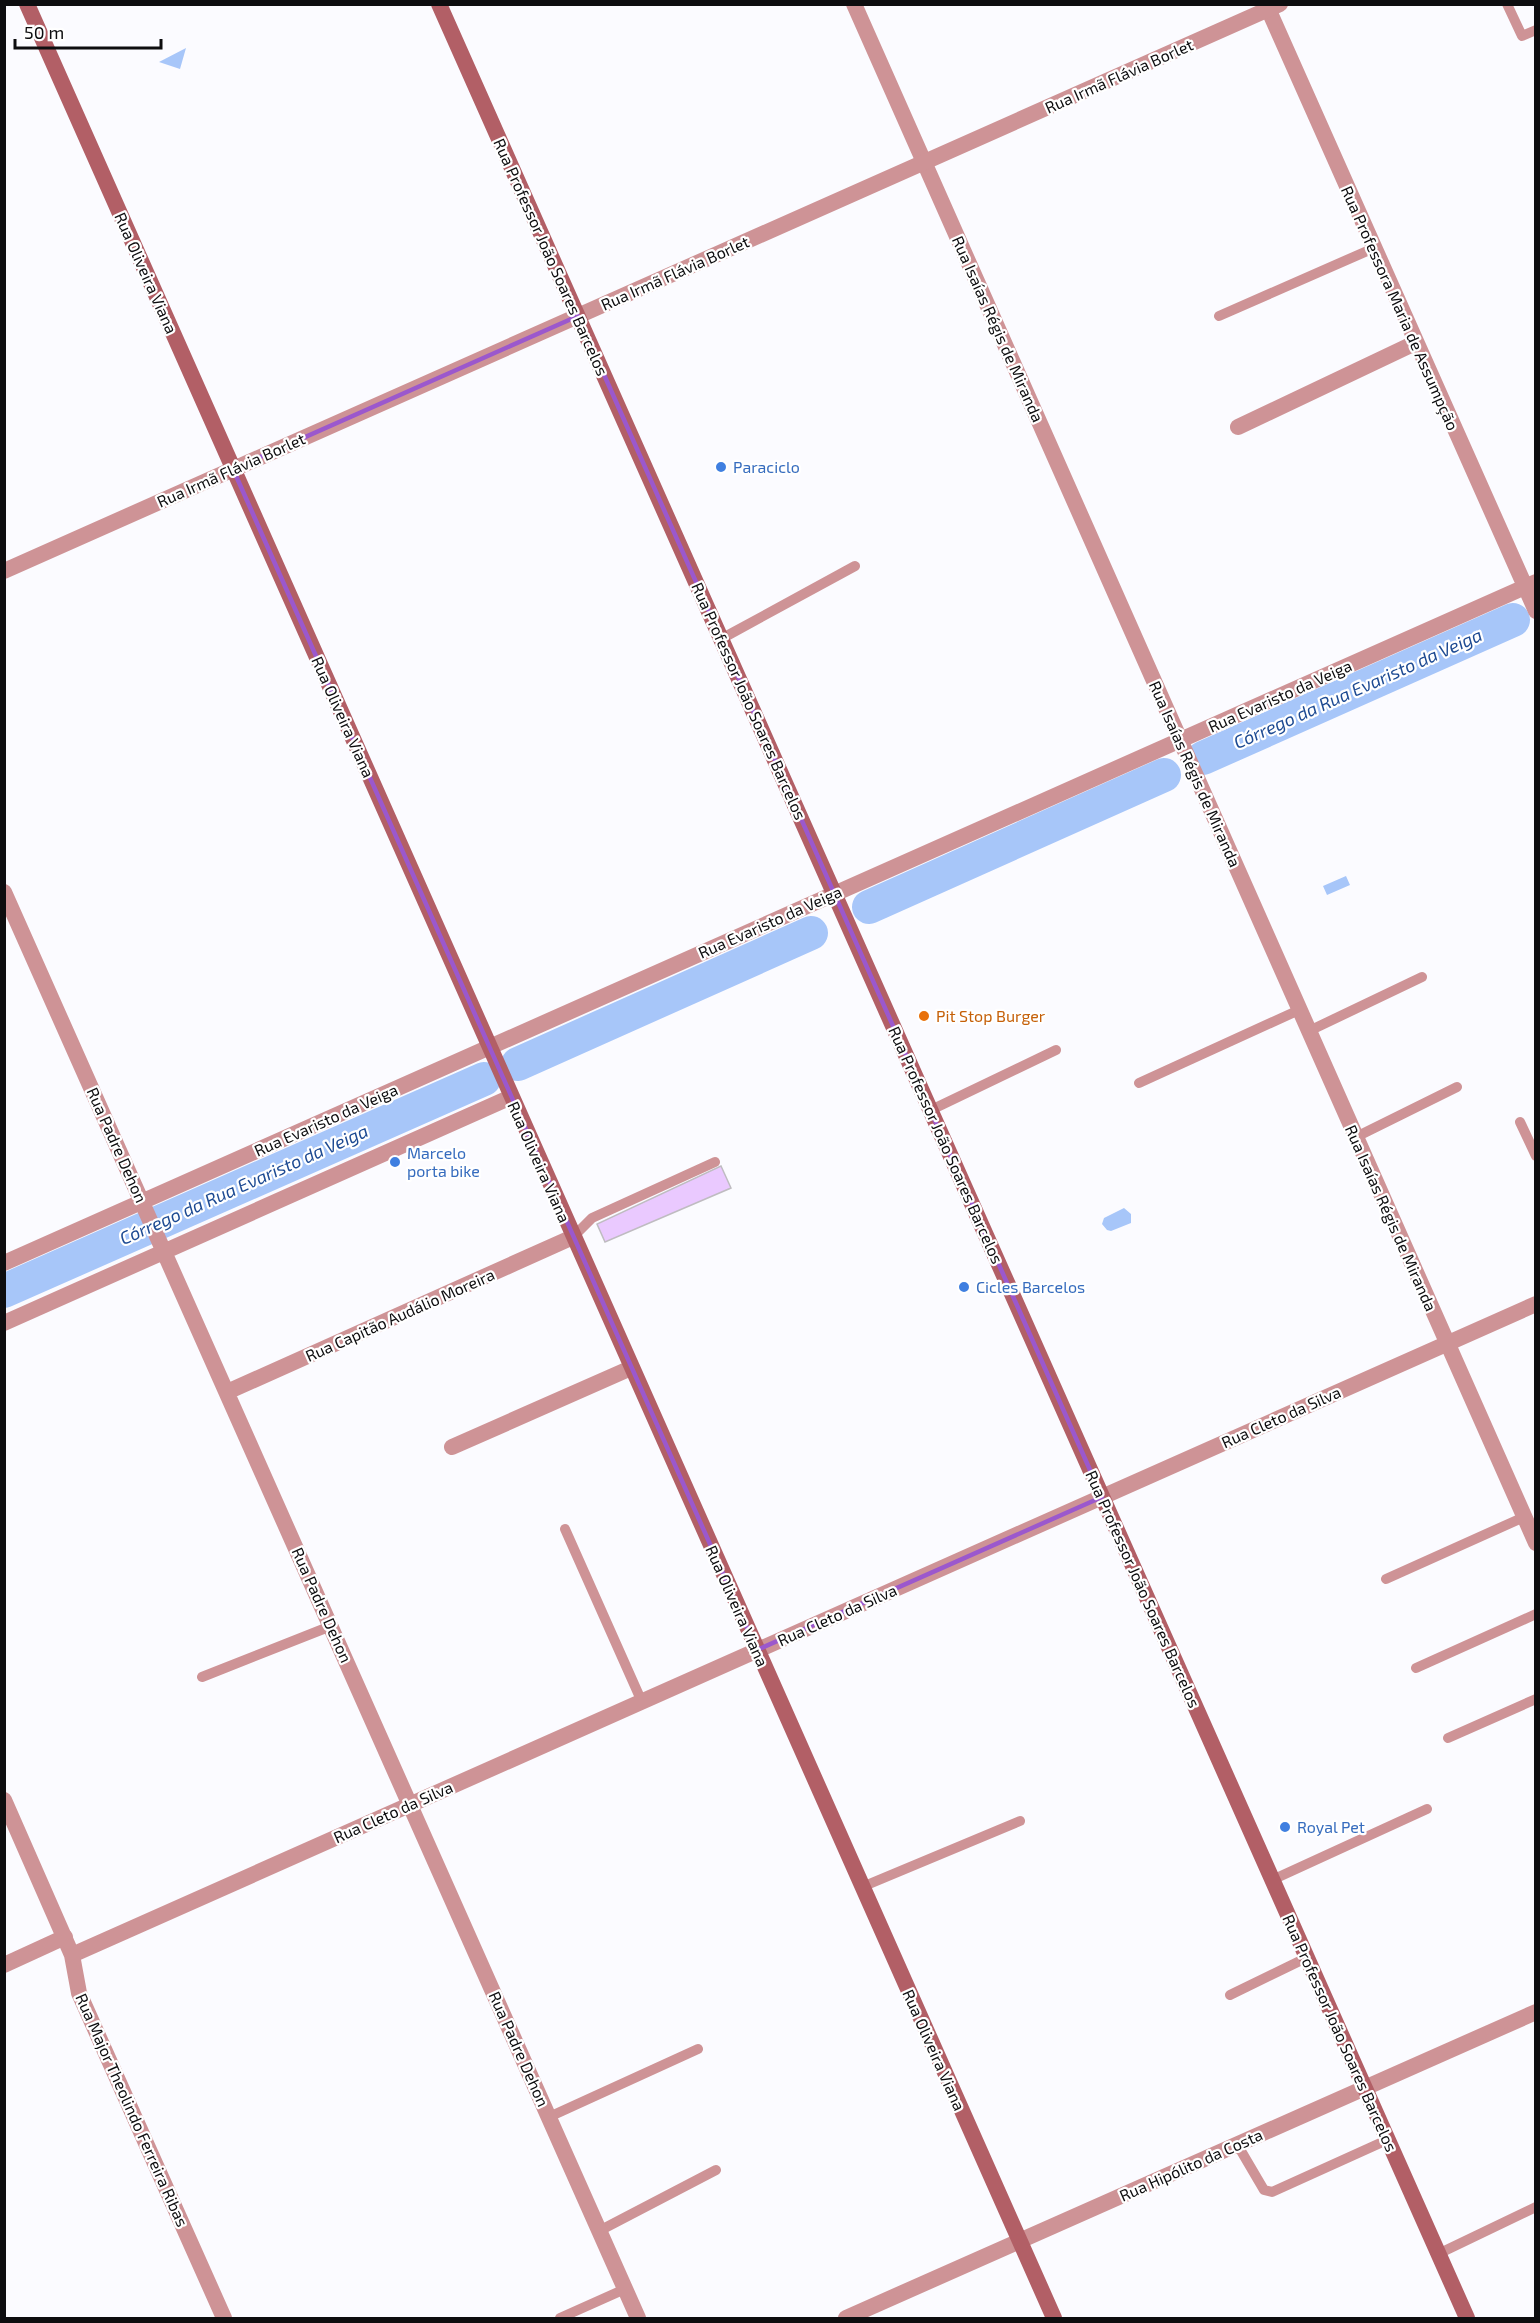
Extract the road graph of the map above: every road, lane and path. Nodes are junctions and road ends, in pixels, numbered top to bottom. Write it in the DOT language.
graph roads {
  1 [pos="27,4"];
  2 [pos="440,4"];
  3 [pos="854,4"];
  4 [pos="1507,4"];
  5 [pos="1271,6"];
  6 [pos="1536,30"];
  7 [pos="924,163"];
  8 [pos="1374,248"];
  9 [pos="578,316"];
  10 [pos="1219,316"];
  11 [pos="1415,343"];
  12 [pos="1238,427"];
  13 [pos="233,470"];
  14 [pos="855,566"];
  15 [pos="4,571"];
  16 [pos="1530,584"];
  17 [pos="1536,611"];
  18 [pos="721,639"];
  19 [pos="1180,740"];
  20 [pos="4,892"];
  21 [pos="834,894"];
  22 [pos="1422,977"];
  23 [pos="1299,1010"];
  24 [pos="1309,1031"];
  25 [pos="489,1047"];
  26 [pos="1056,1050"];
  27 [pos="1139,1083"];
  28 [pos="1457,1087"];
  29 [pos="511,1097"];
  30 [pos="930,1110"];
  31 [pos="1520,1122"];
  32 [pos="1356,1137"];
  33 [pos="1536,1156"];
  34 [pos="715,1162"];
  35 [pos="142,1202"];
  36 [pos="573,1237"];
  37 [pos="164,1252"];
  38 [pos="4,1263"];
  39 [pos="1536,1304"];
  40 [pos="4,1323"];
  41 [pos="1447,1343"];
  42 [pos="631,1368"];
  43 [pos="227,1392"];
  44 [pos="452,1447"];
  45 [pos="1102,1497"];
  46 [pos="1524,1517"];
  47 [pos="565,1529"];
  48 [pos="1536,1543"];
  49 [pos="1386,1579"];
  50 [pos="1536,1614"];
  51 [pos="331,1626"];
  52 [pos="756,1650"];
  53 [pos="1416,1668"];
  54 [pos="202,1677"];
  55 [pos="1536,1699"];
  56 [pos="642,1702"];
  57 [pos="1448,1738"];
  58 [pos="4,1800"];
  59 [pos="410,1804"];
  60 [pos="1427,1809"];
  61 [pos="1020,1821"];
  62 [pos="1272,1880"];
  63 [pos="862,1887"];
  64 [pos="65,1937"];
  65 [pos="72,1955"];
  66 [pos="1306,1958"];
  67 [pos="4,1965"];
  68 [pos="1230,1995"];
  69 [pos="1536,2012"];
  70 [pos="698,2049"];
  71 [pos="1365,2088"];
  72 [pos="549,2117"];
  73 [pos="1387,2140"];
  74 [pos="1237,2145"];
  75 [pos="716,2170"];
  76 [pos="1536,2207"];
  77 [pos="599,2231"];
  78 [pos="1019,2241"];
  79 [pos="1438,2253"];
  80 [pos="625,2289"];
  81 [pos="224,2319"];
  82 [pos="560,2319"];
  83 [pos="638,2319"];
  84 [pos="846,2319"];
  85 [pos="1054,2319"];
  86 [pos="1467,2319"];
  1 -- 13 [label="main road, Rua Oliveira Viana"];
  2 -- 9 [label="main road, Rua Professor João Soares Barcelos"];
  3 -- 7 [label="street, Rua Isaías Régis de Miranda"];
  4 -- 6 [label="lane"];
  5 -- 7 [label="street, Rua Irmã Flávia Borlet"];
  5 -- 8 [label="street, Rua Professora Maria de Assumpção"];
  7 -- 9 [label="street, Rua Irmã Flávia Borlet"];
  7 -- 19 [label="street, Rua Isaías Régis de Miranda"];
  8 -- 10 [label="lane"];
  8 -- 11 [label="street, Rua Professora Maria de Assumpção"];
  9 -- 13 [label="street, Rua Irmã Flávia Borlet"];
  9 -- 18 [label="main road, Rua Professor João Soares Barcelos"];
  11 -- 12 [label="street"];
  11 -- 16 [label="street, Rua Professora Maria de Assumpção"];
  13 -- 15 [label="street, Rua Irmã Flávia Borlet"];
  13 -- 25 [label="main road, Rua Oliveira Viana"];
  14 -- 18 [label="lane"];
  16 -- 17 [label="street, Rua Professora Maria de Assumpção"];
  16 -- 19 [label="street, Rua Evaristo da Veiga"];
  18 -- 21 [label="main road, Rua Professor João Soares Barcelos"];
  19 -- 21 [label="street, Rua Evaristo da Veiga"];
  19 -- 23 [label="street, Rua Isaías Régis de Miranda"];
  20 -- 35 [label="street, Rua Padre Dehon"];
  21 -- 25 [label="street, Rua Evaristo da Veiga"];
  21 -- 30 [label="main road, Rua Professor João Soares Barcelos"];
  22 -- 24 [label="lane"];
  23 -- 24 [label="street, Rua Isaías Régis de Miranda"];
  23 -- 27 [label="lane"];
  24 -- 32 [label="street, Rua Isaías Régis de Miranda"];
  25 -- 29 [label="main road, Rua Oliveira Viana"];
  25 -- 35 [label="street, Rua Evaristo da Veiga"];
  26 -- 30 [label="lane"];
  28 -- 32 [label="lane"];
  29 -- 36 [label="main road, Rua Oliveira Viana"];
  29 -- 37 [label="street"];
  30 -- 45 [label="main road, Rua Professor João Soares Barcelos"];
  31 -- 33 [label="lane"];
  32 -- 41 [label="street, Rua Isaías Régis de Miranda"];
  34 -- 36 [label="lane"];
  35 -- 37 [label="street, Rua Padre Dehon"];
  35 -- 38 [label="street, Rua Evaristo da Veiga"];
  36 -- 42 [label="main road, Rua Oliveira Viana"];
  36 -- 43 [label="street, Rua Capitão Audálio Moreira"];
  37 -- 40 [label="street"];
  37 -- 43 [label="street, Rua Padre Dehon"];
  39 -- 41 [label="street, Rua Cleto da Silva"];
  41 -- 45 [label="street, Rua Cleto da Silva"];
  41 -- 46 [label="street, Rua Isaías Régis de Miranda"];
  42 -- 44 [label="street"];
  42 -- 52 [label="main road, Rua Oliveira Viana"];
  43 -- 51 [label="street, Rua Padre Dehon"];
  45 -- 52 [label="street, Rua Cleto da Silva"];
  45 -- 62 [label="main road, Rua Professor João Soares Barcelos"];
  46 -- 48 [label="street, Rua Isaías Régis de Miranda"];
  46 -- 49 [label="lane"];
  47 -- 56 [label="lane"];
  50 -- 53 [label="lane"];
  51 -- 54 [label="lane"];
  51 -- 59 [label="street, Rua Padre Dehon"];
  52 -- 56 [label="street, Rua Cleto da Silva"];
  52 -- 63 [label="main road, Rua Oliveira Viana"];
  55 -- 57 [label="lane"];
  56 -- 59 [label="street, Rua Cleto da Silva"];
  58 -- 64 [label="street, Rua Major Theolindo Ferreira Ribas"];
  59 -- 65 [label="street, Rua Cleto da Silva"];
  59 -- 72 [label="street, Rua Padre Dehon"];
  60 -- 62 [label="lane"];
  61 -- 63 [label="lane"];
  62 -- 66 [label="main road, Rua Professor João Soares Barcelos"];
  63 -- 78 [label="main road, Rua Oliveira Viana"];
  64 -- 65 [label="street, Rua Major Theolindo Ferreira Ribas"];
  64 -- 67 [label="street"];
  65 -- 81 [label="street, Rua Major Theolindo Ferreira Ribas"];
  66 -- 68 [label="lane"];
  66 -- 71 [label="main road, Rua Professor João Soares Barcelos"];
  69 -- 71 [label="street, Rua Hipólito da Costa"];
  70 -- 72 [label="lane"];
  71 -- 73 [label="main road, Rua Professor João Soares Barcelos"];
  71 -- 74 [label="street, Rua Hipólito da Costa"];
  72 -- 77 [label="street, Rua Padre Dehon"];
  73 -- 74 [label="lane"];
  73 -- 79 [label="main road, Rua Professor João Soares Barcelos"];
  74 -- 78 [label="street, Rua Hipólito da Costa"];
  75 -- 77 [label="lane"];
  76 -- 79 [label="lane"];
  77 -- 80 [label="street, Rua Padre Dehon"];
  78 -- 84 [label="street, Rua Hipólito da Costa"];
  78 -- 85 [label="main road, Rua Oliveira Viana"];
  79 -- 86 [label="main road, Rua Professor João Soares Barcelos"];
  80 -- 82 [label="lane"];
  80 -- 83 [label="street, Rua Padre Dehon"];
}
